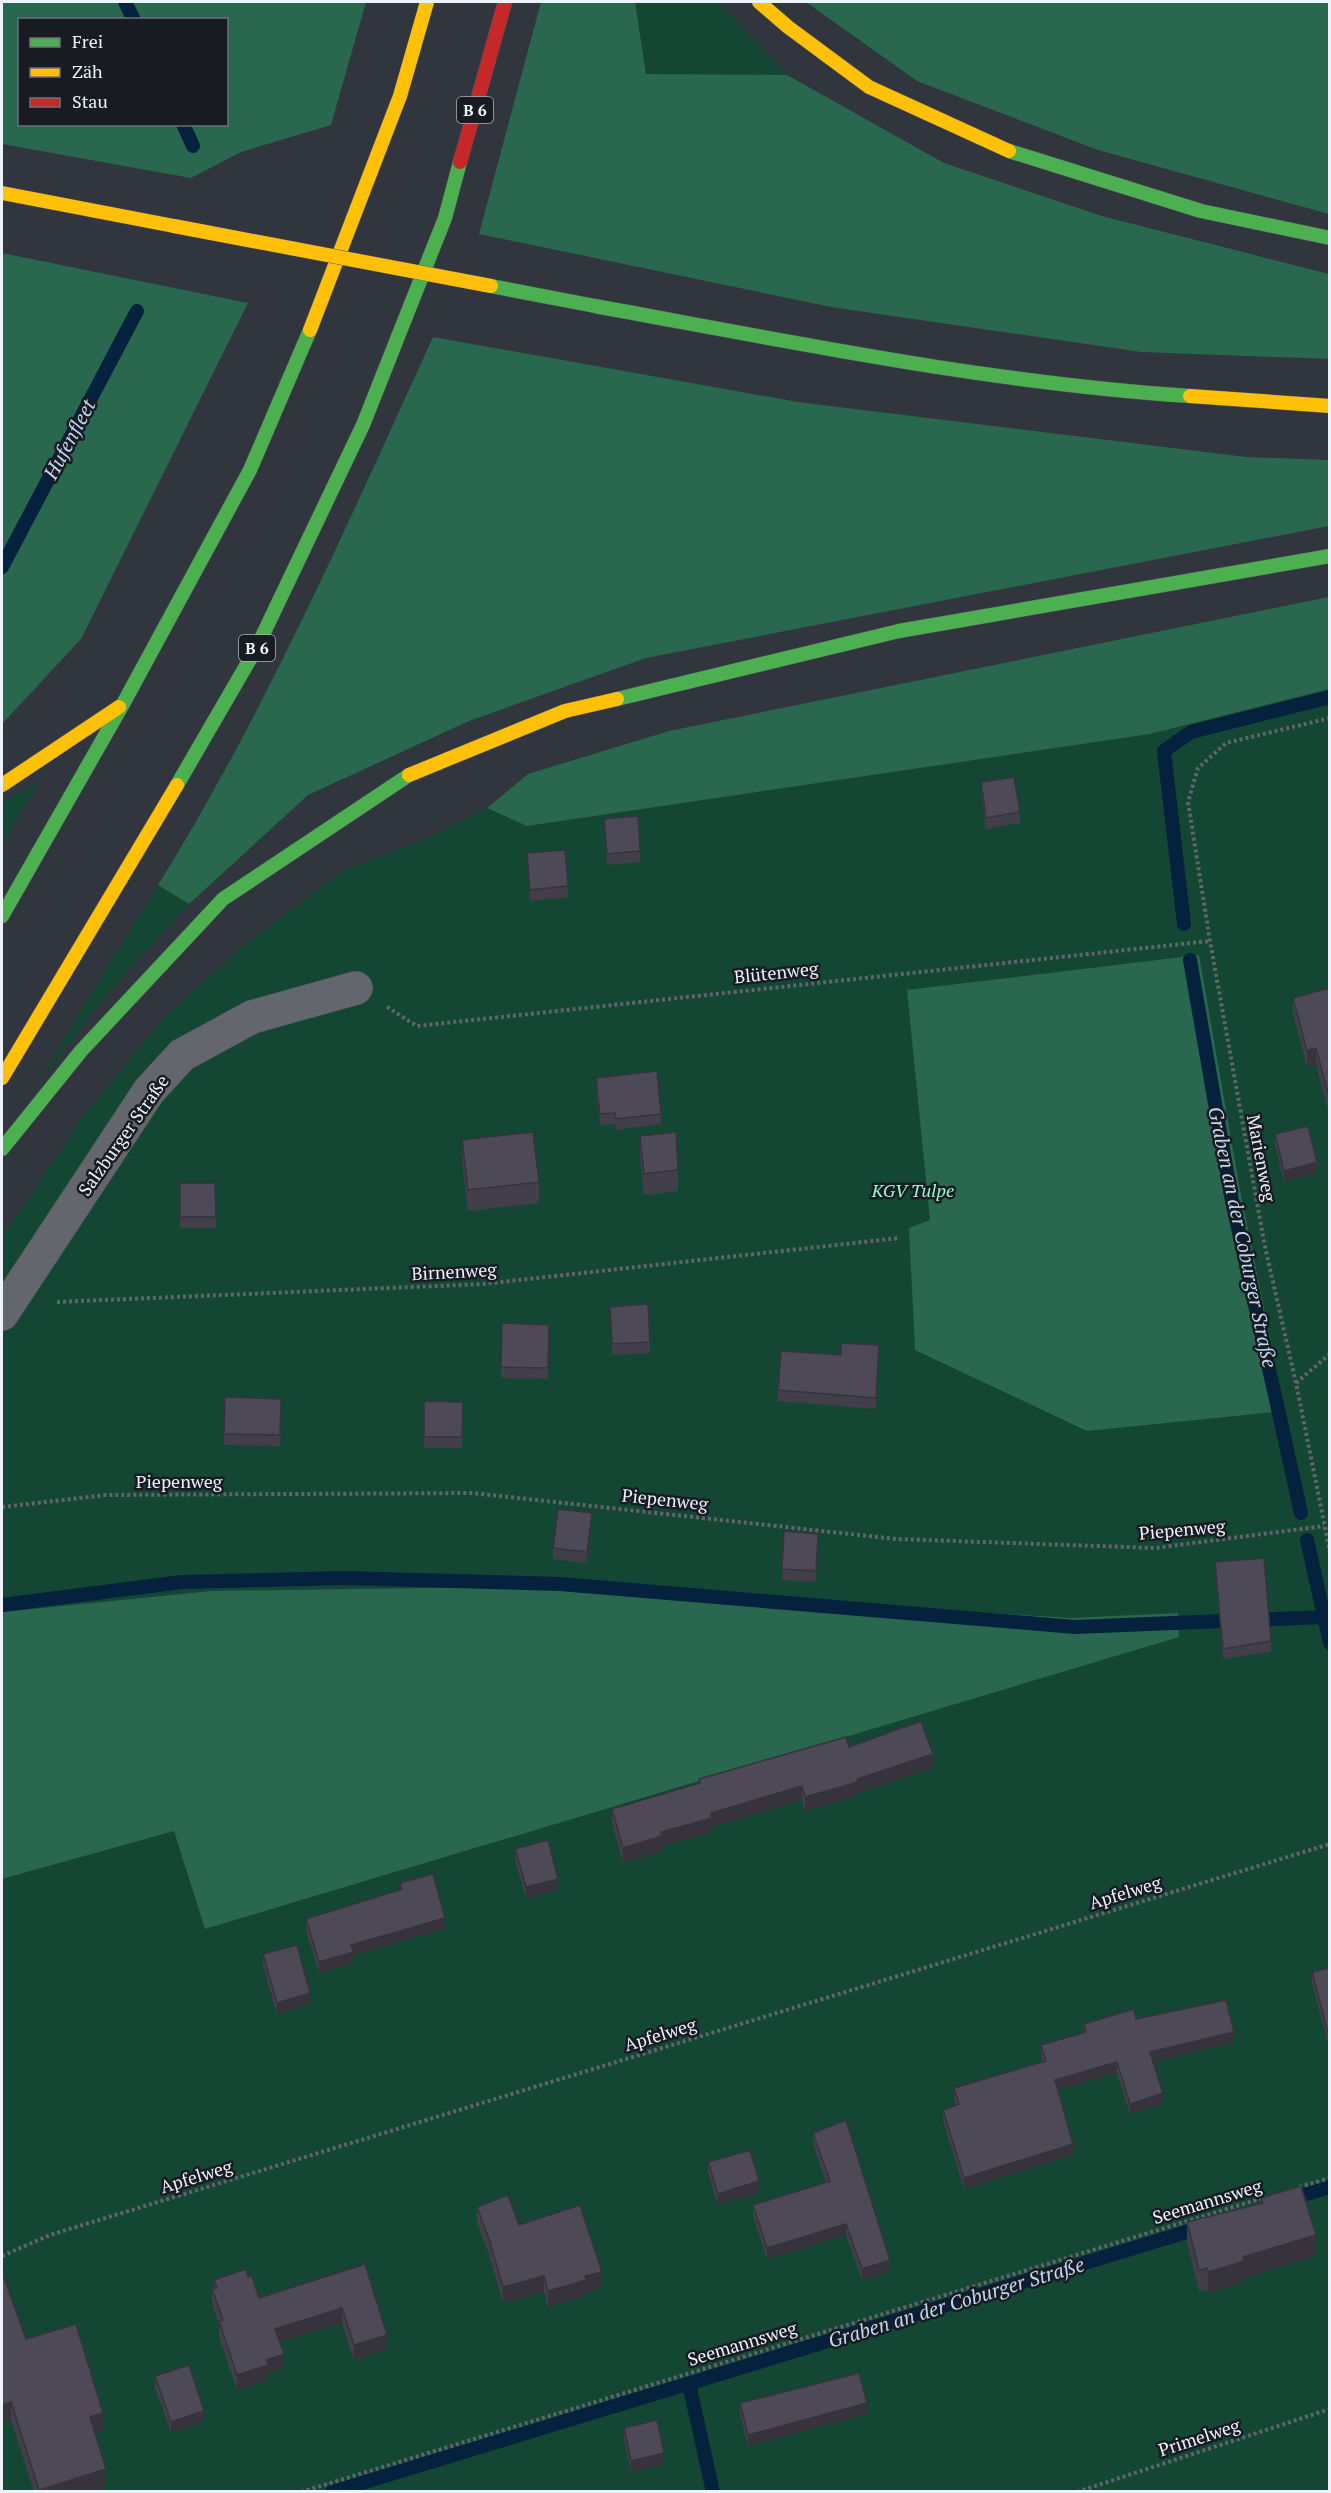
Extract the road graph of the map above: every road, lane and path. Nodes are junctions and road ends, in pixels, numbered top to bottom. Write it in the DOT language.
graph roads {
  1 [pos="427,2"];
  2 [pos="505,2"];
  3 [pos="759,2"];
  4 [pos="2,193"];
  5 [pos="1329,238"];
  6 [pos="1329,406"];
  7 [pos="1329,556"];
  8 [pos="123,704"];
  9 [pos="1329,718"];
  10 [pos="2,785"];
  11 [pos="2,916"];
  12 [pos="1210,941"];
  13 [pos="356,988"];
  14 [pos="2,1078"];
  15 [pos="2,1149"];
  16 [pos="900,1238"];
  17 [pos="5,1309"];
  18 [pos="1329,1354"];
  19 [pos="1296,1383"];
  20 [pos="2,1507"];
  21 [pos="1324,1526"];
  22 [pos="1329,1552"];
  23 [pos="1329,1844"];
  24 [pos="1329,2178"];
  25 [pos="1295,2188"];
  26 [pos="1272,2195"];
  27 [pos="2,2256"];
  28 [pos="1329,2409"];
  29 [pos="301,2492"];
  30 [pos="1077,2492"];
  1 -- 8 [label="highway"];
  2 -- 14 [label="highway, B 6"];
  3 -- 5 [label="highway"];
  4 -- 6 [label="highway, bridge"];
  7 -- 15 [label="highway"];
  8 -- 10 [label="highway"];
  8 -- 11 [label="highway"];
  9 -- 12 [label="path, Marienweg"];
  12 -- 13 [label="path, Blütenweg"];
  12 -- 19 [label="path, Marienweg"];
  13 -- 17 [label="street, Salzburger Straße"];
  16 -- 17 [label="path, Birnenweg"];
  18 -- 19 [label="path"];
  19 -- 21 [label="path, Marienweg"];
  20 -- 21 [label="path, Piepenweg"];
  21 -- 22 [label="path, Marienweg"];
  23 -- 27 [label="path, Apfelweg"];
  24 -- 25 [label="path"];
  26 -- 29 [label="path, Seemannsweg"];
  28 -- 30 [label="path, Primelweg"];
}
